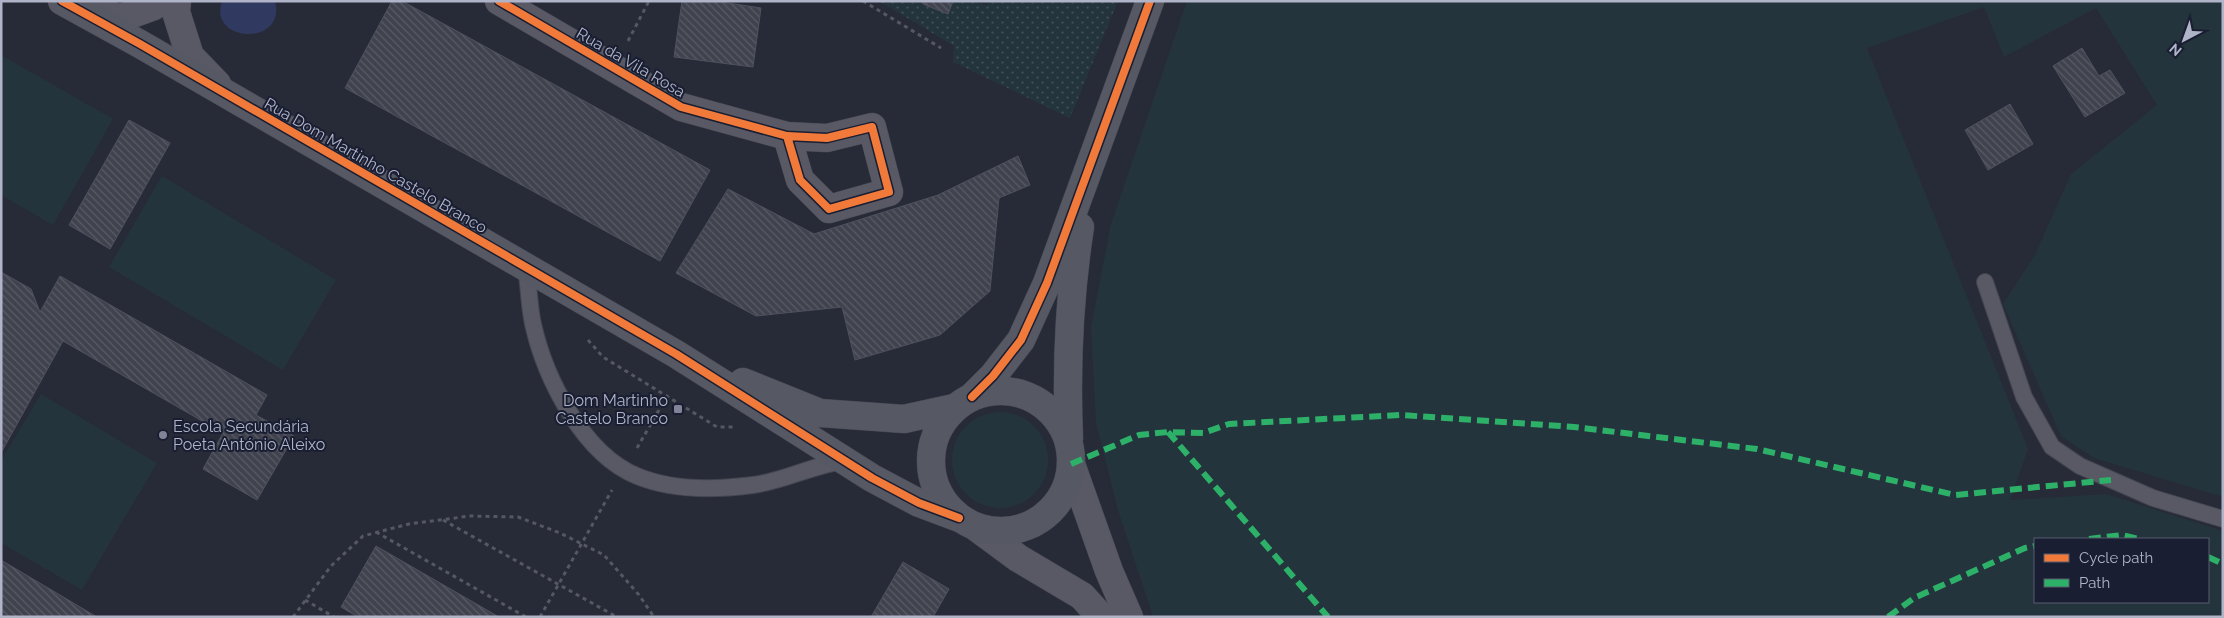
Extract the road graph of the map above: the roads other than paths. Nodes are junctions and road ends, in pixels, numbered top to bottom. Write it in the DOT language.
graph roads {
  1 [pos="158,1"];
  2 [pos="177,1"];
  3 [pos="499,1"];
  4 [pos="1150,1"];
  5 [pos="65,3"];
  6 [pos="227,95"];
  7 [pos="787,136"];
  8 [pos="1087,176"];
  9 [pos="526,268"];
  10 [pos="1985,282"];
  11 [pos="676,354"];
  12 [pos="963,403"];
  13 [pos="1070,456"];
  14 [pos="844,461"];
  15 [pos="2223,519"];
  16 [pos="967,523"];
  17 [pos="1101,617"];
  18 [pos="1129,617"];
  1 -- 5 [label="street"];
  2 -- 6 [label="street"];
  3 -- 7 [label="street, Rua da Vila Rosa"];
  4 -- 8 [label="street"];
  5 -- 6 [label="street, Rua Dom Martinho Castelo Branco"];
  6 -- 9 [label="street, Rua Dom Martinho Castelo Branco"];
  8 -- 12 [label="street"];
  8 -- 13 [label="street"];
  9 -- 11 [label="street, Rua Dom Martinho Castelo Branco"];
  9 -- 14 [label="lane"];
  10 -- 15 [label="lane"];
  11 -- 12 [label="street"];
  11 -- 14 [label="street"];
  12 -- 13 [label="street"];
  12 -- 16 [label="street"];
  13 -- 16 [label="street"];
  13 -- 18 [label="street"];
  14 -- 16 [label="street"];
  16 -- 17 [label="street"];
}
